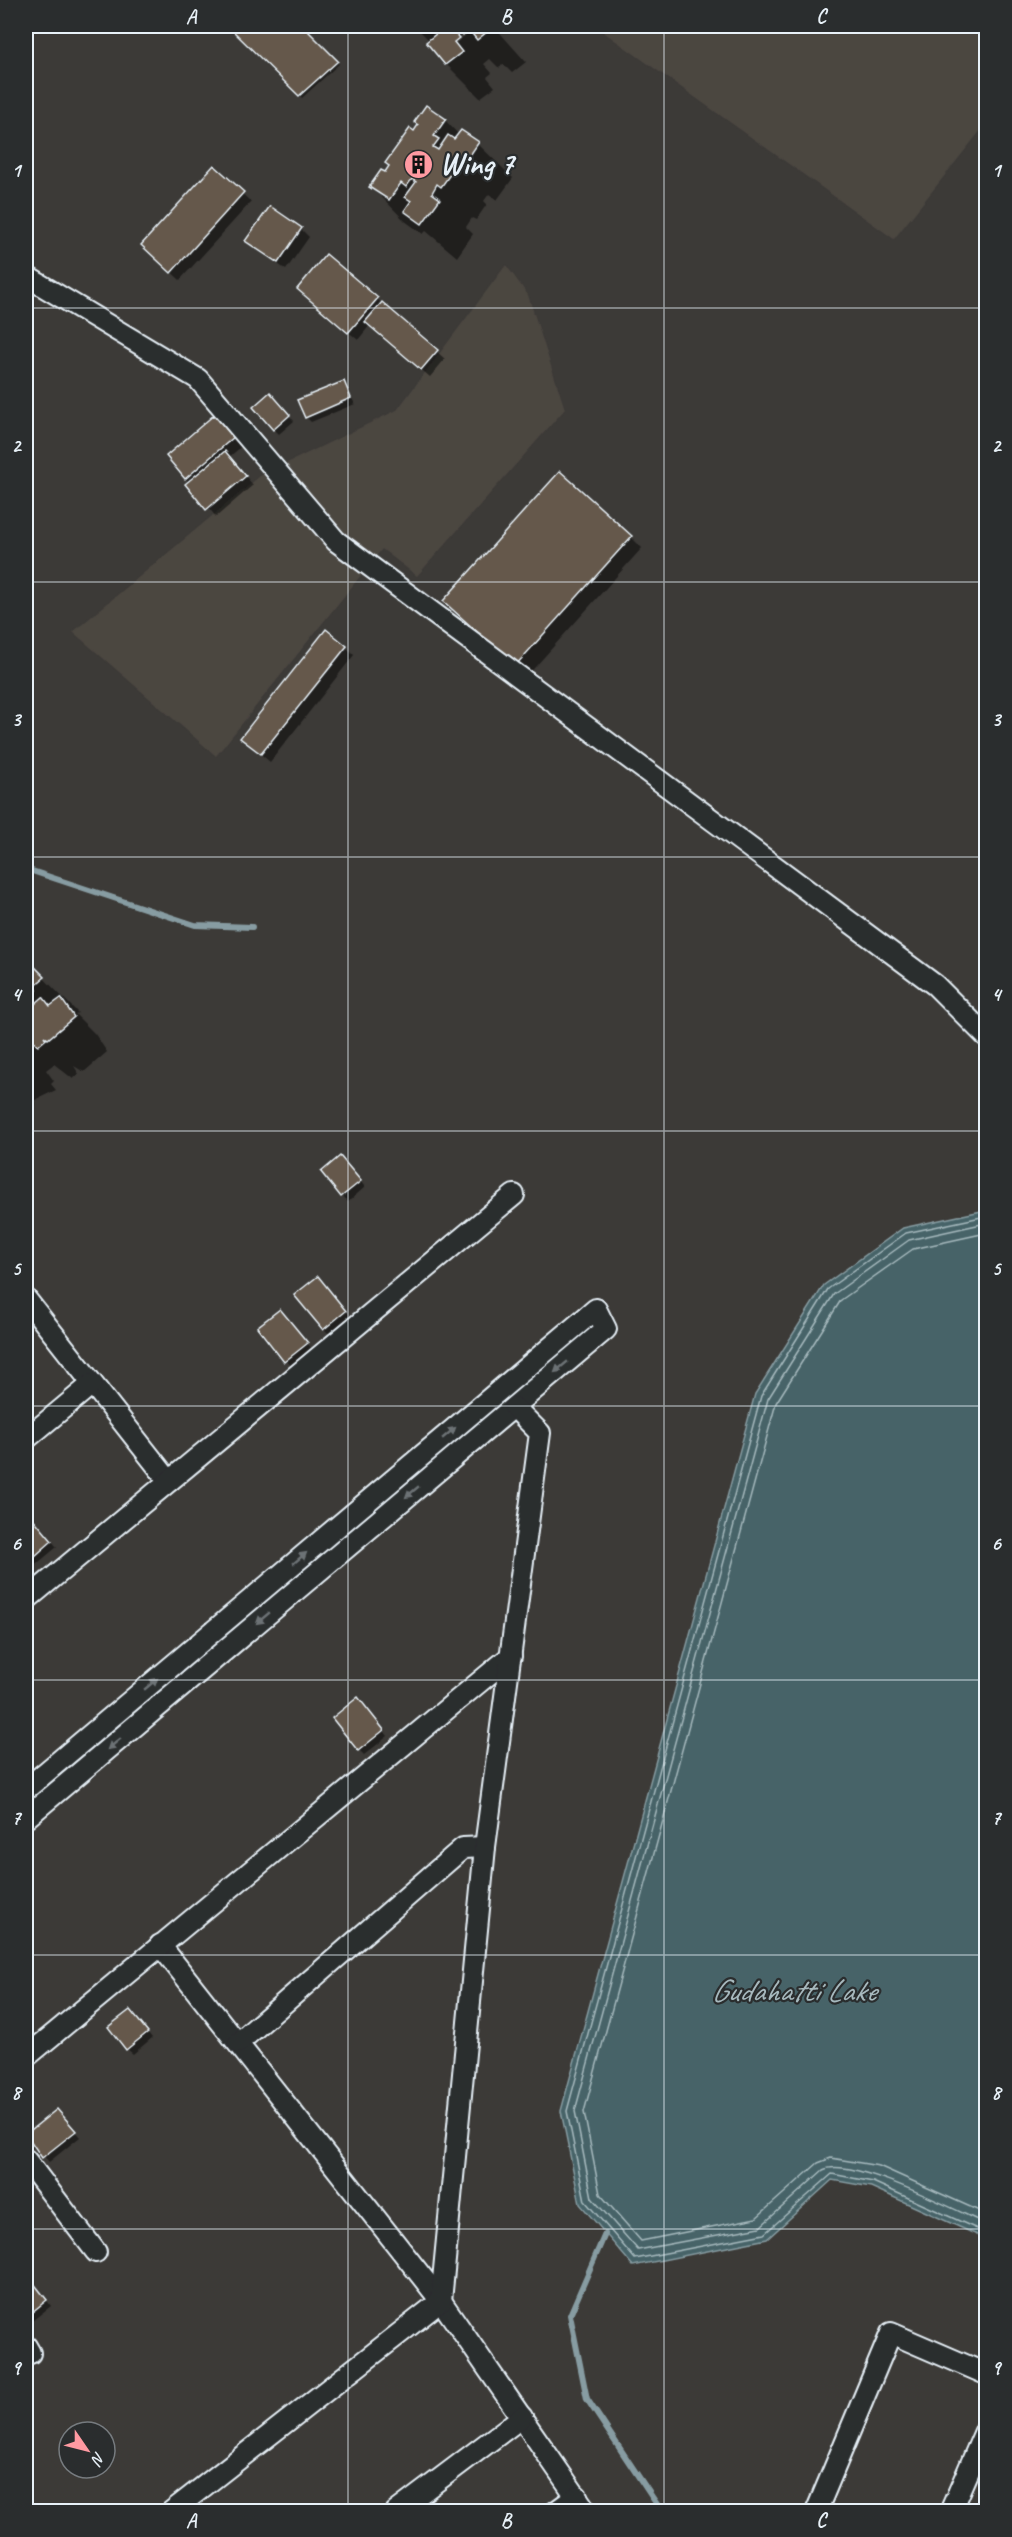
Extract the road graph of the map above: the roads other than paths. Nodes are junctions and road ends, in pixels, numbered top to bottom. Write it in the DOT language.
graph roads {
  1 [pos="26,276"];
  2 [pos="987,1036"];
  3 [pos="513,1195"];
  4 [pos="26,1299"];
  5 [pos="92,1384"];
  6 [pos="514,1407"];
  7 [pos="26,1439"];
  8 [pos="169,1482"];
  9 [pos="26,1600"];
  10 [pos="510,1656"];
  11 [pos="26,1789"];
  12 [pos="26,1818"];
  13 [pos="485,1846"];
  14 [pos="160,1945"];
  15 [pos="238,2043"];
  16 [pos="26,2057"];
  17 [pos="26,2160"];
  18 [pos="96,2252"];
  19 [pos="441,2301"];
  20 [pos="987,2374"];
  21 [pos="522,2417"];
  22 [pos="987,2429"];
  23 [pos="979,2465"];
  24 [pos="582,2504"];
  25 [pos="171,2511"];
  26 [pos="396,2511"];
  27 [pos="555,2511"];
  28 [pos="816,2511"];
  29 [pos="950,2511"];
  1 -- 2 [label="street"];
  3 -- 8 [label="street"];
  4 -- 5 [label="street"];
  5 -- 7 [label="street"];
  5 -- 8 [label="street"];
  6 -- 10 [label="street"];
  11 -- 6 [label="street, one-way"];
  6 -- 12 [label="street, one-way"];
  8 -- 9 [label="street"];
  10 -- 13 [label="street"];
  10 -- 14 [label="street"];
  13 -- 15 [label="street"];
  13 -- 19 [label="street"];
  14 -- 15 [label="street"];
  14 -- 16 [label="street"];
  15 -- 19 [label="street"];
  17 -- 18 [label="street"];
  19 -- 21 [label="street"];
  19 -- 25 [label="street"];
  20 -- 28 [label="street"];
  21 -- 24 [label="street"];
  21 -- 26 [label="street"];
  22 -- 23 [label="street"];
  23 -- 29 [label="street"];
  24 -- 27 [label="street"];
}
